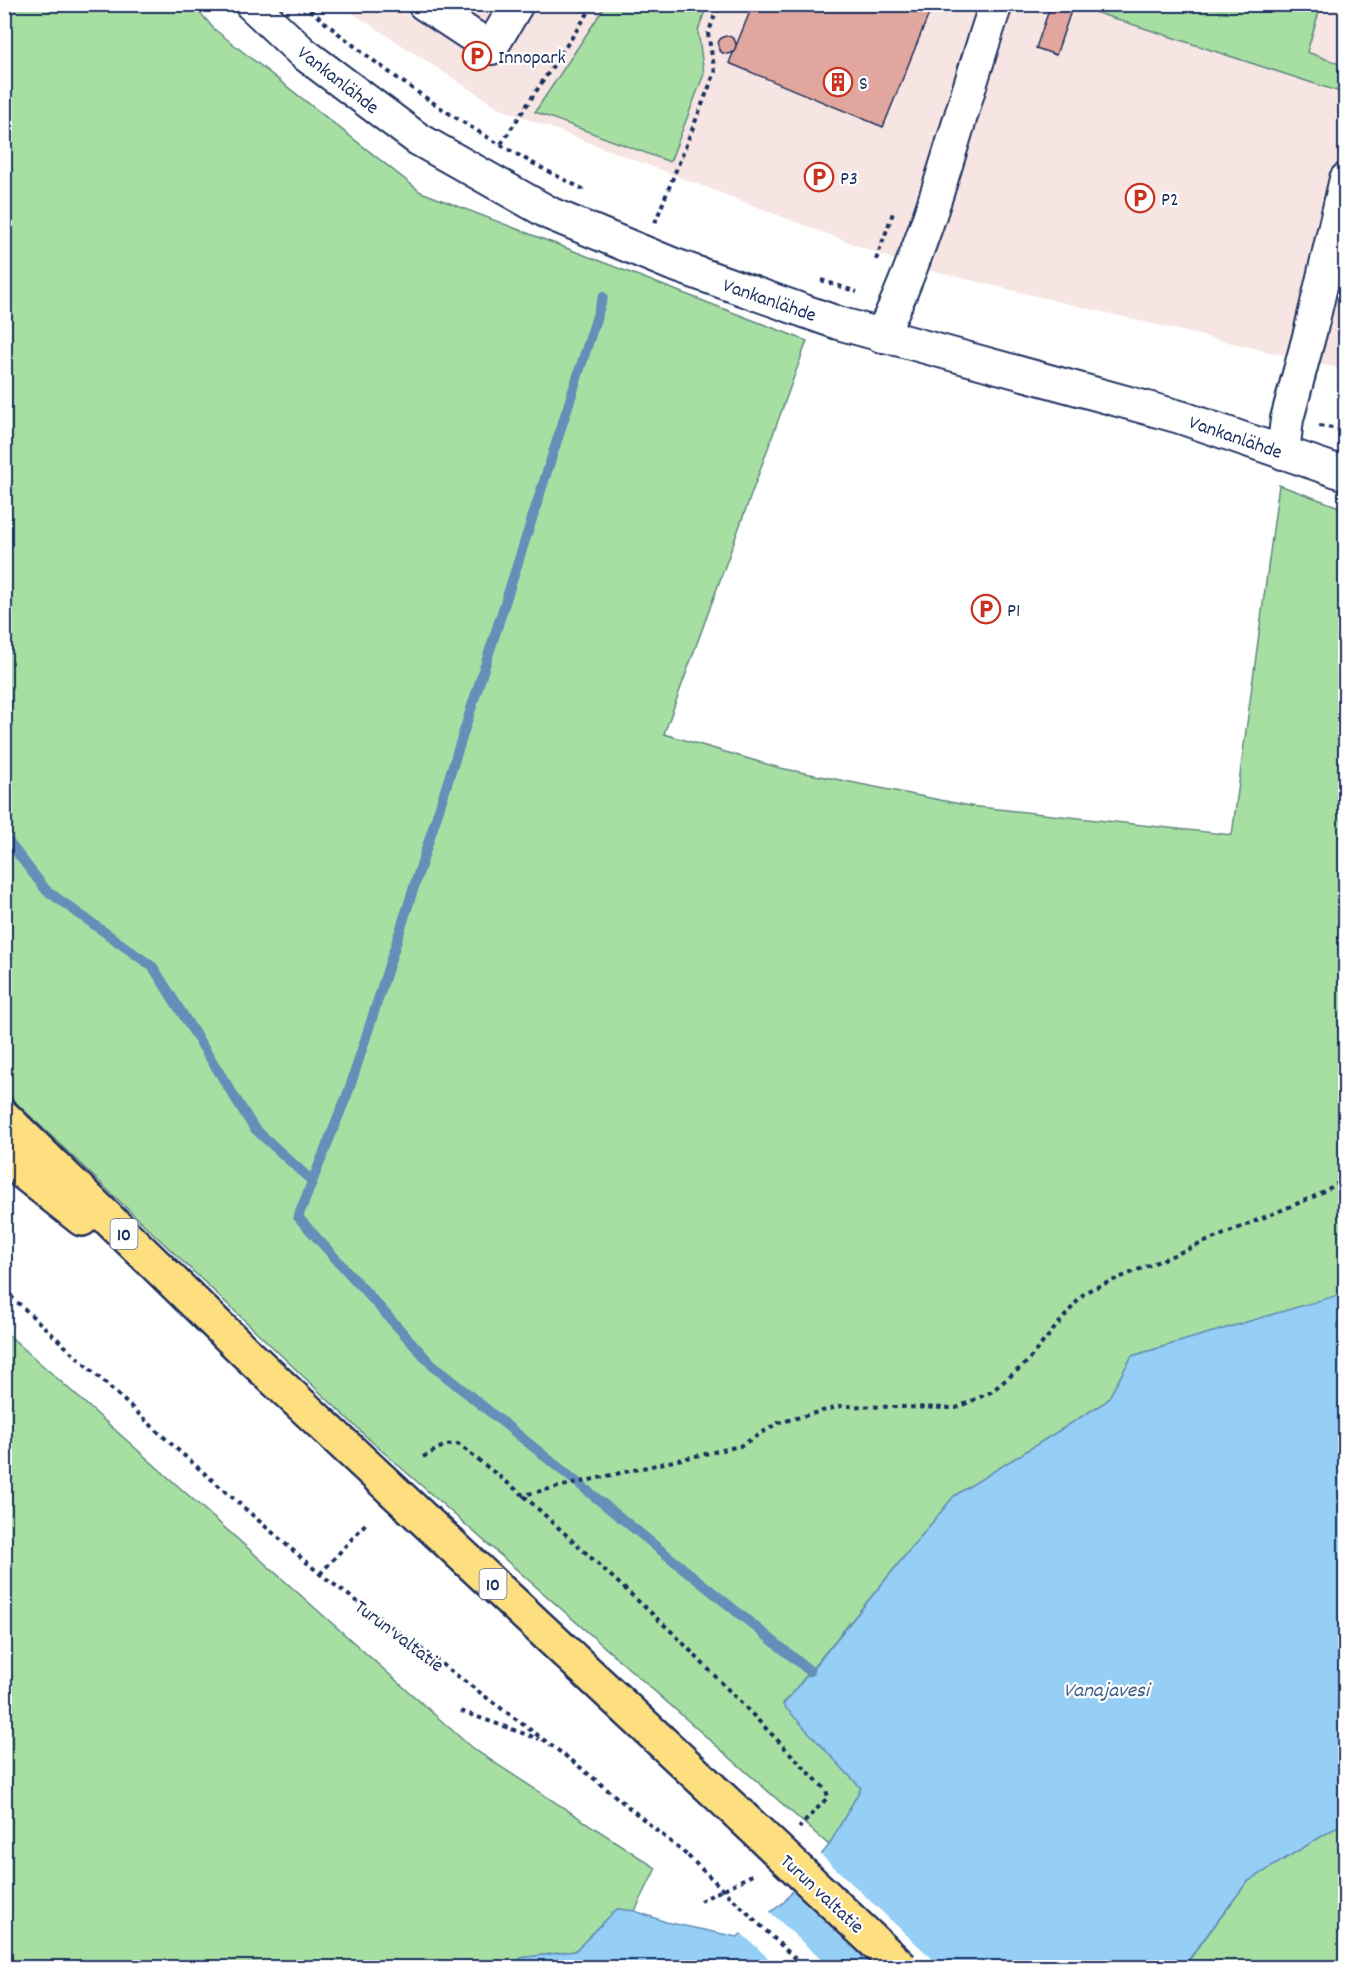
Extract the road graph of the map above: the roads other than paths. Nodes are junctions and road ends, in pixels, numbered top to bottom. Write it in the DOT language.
graph roads {
  1 [pos="251,4"];
  2 [pos="424,4"];
  3 [pos="517,4"];
  4 [pos="996,4"];
  5 [pos="1346,179"];
  6 [pos="881,336"];
  7 [pos="1282,453"];
  8 [pos="1346,474"];
  9 [pos="4,1118"];
  10 [pos="4,1157"];
  11 [pos="244,1351"];
  12 [pos="902,1968"];
  1 -- 6 [label="street, Vankanlähde"];
  2 -- 3 [label="street"];
  4 -- 6 [label="street"];
  5 -- 7 [label="street"];
  6 -- 7 [label="street, Vankanlähde"];
  7 -- 8 [label="street, Vankanlähde"];
  9 -- 11 [label="highway, Turun valtatie / 10"];
  10 -- 11 [label="highway, Turun valtatie / 10"];
  11 -- 12 [label="highway, Turun valtatie / 10, bridge"];
}
